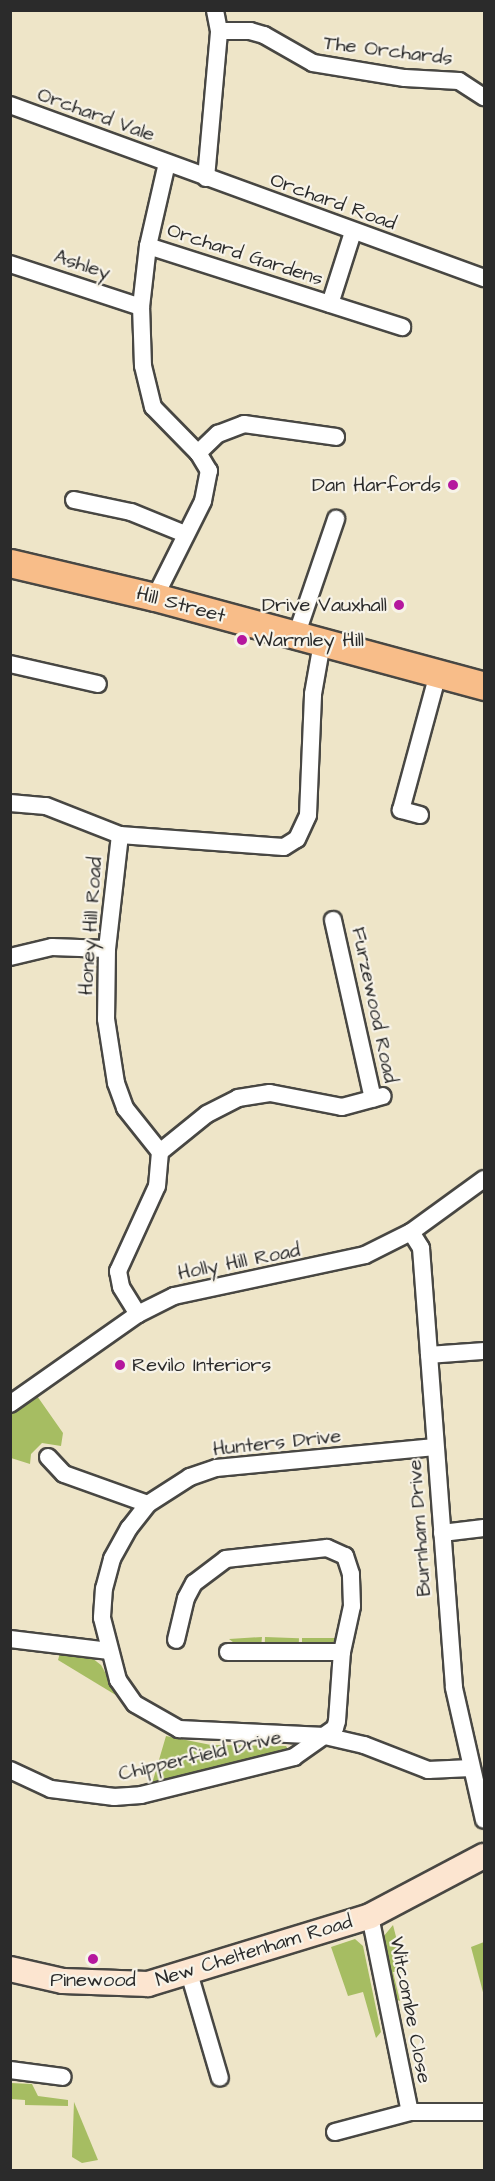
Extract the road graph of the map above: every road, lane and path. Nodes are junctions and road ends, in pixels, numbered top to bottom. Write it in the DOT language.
graph roads {
  1 [pos="215,10"];
  2 [pos="219,31"];
  3 [pos="484,97"];
  4 [pos="10,105"];
  5 [pos="167,163"];
  6 [pos="206,178"];
  7 [pos="353,232"];
  8 [pos="147,246"];
  9 [pos="10,264"];
  10 [pos="484,278"];
  11 [pos="330,304"];
  12 [pos="141,308"];
  13 [pos="402,327"];
  14 [pos="336,437"];
  15 [pos="198,453"];
  16 [pos="74,500"];
  17 [pos="336,519"];
  18 [pos="185,534"];
  19 [pos="10,563"];
  20 [pos="155,597"];
  21 [pos="296,636"];
  22 [pos="322,643"];
  23 [pos="10,664"];
  24 [pos="438,674"];
  25 [pos="98,684"];
  26 [pos="484,686"];
  27 [pos="10,803"];
  28 [pos="420,815"];
  29 [pos="120,835"];
  30 [pos="333,920"];
  31 [pos="107,949"];
  32 [pos="10,957"];
  33 [pos="160,1152"];
  34 [pos="484,1179"];
  35 [pos="411,1232"];
  36 [pos="138,1314"];
  37 [pos="484,1351"];
  38 [pos="429,1355"];
  39 [pos="10,1404"];
  40 [pos="435,1447"];
  41 [pos="48,1457"];
  42 [pos="148,1504"];
  43 [pos="484,1528"];
  44 [pos="442,1533"];
  45 [pos="10,1638"];
  46 [pos="176,1640"];
  47 [pos="109,1651"];
  48 [pos="228,1652"];
  49 [pos="342,1652"];
  50 [pos="325,1736"];
  51 [pos="471,1768"];
  52 [pos="10,1770"];
  53 [pos="484,1820"];
  54 [pos="484,1856"];
  55 [pos="370,1916"];
  56 [pos="10,1969"];
  57 [pos="189,1973"];
  58 [pos="10,2070"];
  59 [pos="63,2077"];
  60 [pos="220,2078"];
  61 [pos="410,2112"];
  62 [pos="484,2112"];
  63 [pos="335,2132"];
  1 -- 2 [label="street"];
  2 -- 3 [label="street, The Orchards"];
  2 -- 6 [label="street"];
  4 -- 5 [label="street, Orchard Vale"];
  5 -- 6 [label="street, Orchard Road"];
  5 -- 8 [label="street"];
  6 -- 7 [label="street, Orchard Road"];
  7 -- 10 [label="street, Orchard Road"];
  7 -- 11 [label="street, Orchard Gardens"];
  8 -- 11 [label="street, Orchard Gardens"];
  8 -- 12 [label="street"];
  9 -- 12 [label="street, Ashley"];
  11 -- 13 [label="street, Orchard Gardens"];
  12 -- 15 [label="street"];
  14 -- 15 [label="street"];
  15 -- 18 [label="street"];
  16 -- 18 [label="street"];
  17 -- 21 [label="street"];
  18 -- 20 [label="street"];
  19 -- 20 [label="main road, Hill Street"];
  20 -- 21 [label="main road, Hill Street"];
  21 -- 22 [label="main road, Hill Street"];
  22 -- 24 [label="main road, Hill Street"];
  22 -- 29 [label="street, Honey Hill Road"];
  23 -- 25 [label="street"];
  24 -- 26 [label="main road, Hill Street"];
  24 -- 28 [label="street"];
  27 -- 29 [label="street, Honey Hill Road"];
  29 -- 31 [label="street, Honey Hill Road"];
  30 -- 33 [label="street, Furzewood Road"];
  31 -- 32 [label="street"];
  31 -- 33 [label="street, Honey Hill Road"];
  33 -- 36 [label="street"];
  34 -- 35 [label="street, Holly Hill Road"];
  35 -- 36 [label="street, Holly Hill Road"];
  35 -- 38 [label="street, Burnham Drive"];
  36 -- 39 [label="street, Holly Hill Road"];
  37 -- 38 [label="street"];
  38 -- 40 [label="street, Burnham Drive"];
  40 -- 42 [label="street, Hunters Drive"];
  40 -- 44 [label="street, Burnham Drive"];
  41 -- 42 [label="street"];
  42 -- 47 [label="street, Hunters Drive"];
  43 -- 44 [label="street"];
  44 -- 51 [label="street, Burnham Drive"];
  45 -- 47 [label="street"];
  46 -- 49 [label="street"];
  47 -- 50 [label="street, Chipperfield Drive"];
  48 -- 49 [label="street"];
  49 -- 50 [label="street"];
  50 -- 51 [label="street, Chipperfield Drive"];
  50 -- 52 [label="street, Chipperfield Drive"];
  51 -- 53 [label="street, Burnham Drive"];
  54 -- 55 [label="street, New Cheltenham Road"];
  55 -- 57 [label="street, New Cheltenham Road"];
  55 -- 61 [label="street, Witcombe Close"];
  56 -- 57 [label="street, New Cheltenham Road"];
  57 -- 60 [label="street"];
  58 -- 59 [label="street"];
  61 -- 62 [label="street, Witcombe Close"];
  61 -- 63 [label="street, Witcombe Close"];
}
